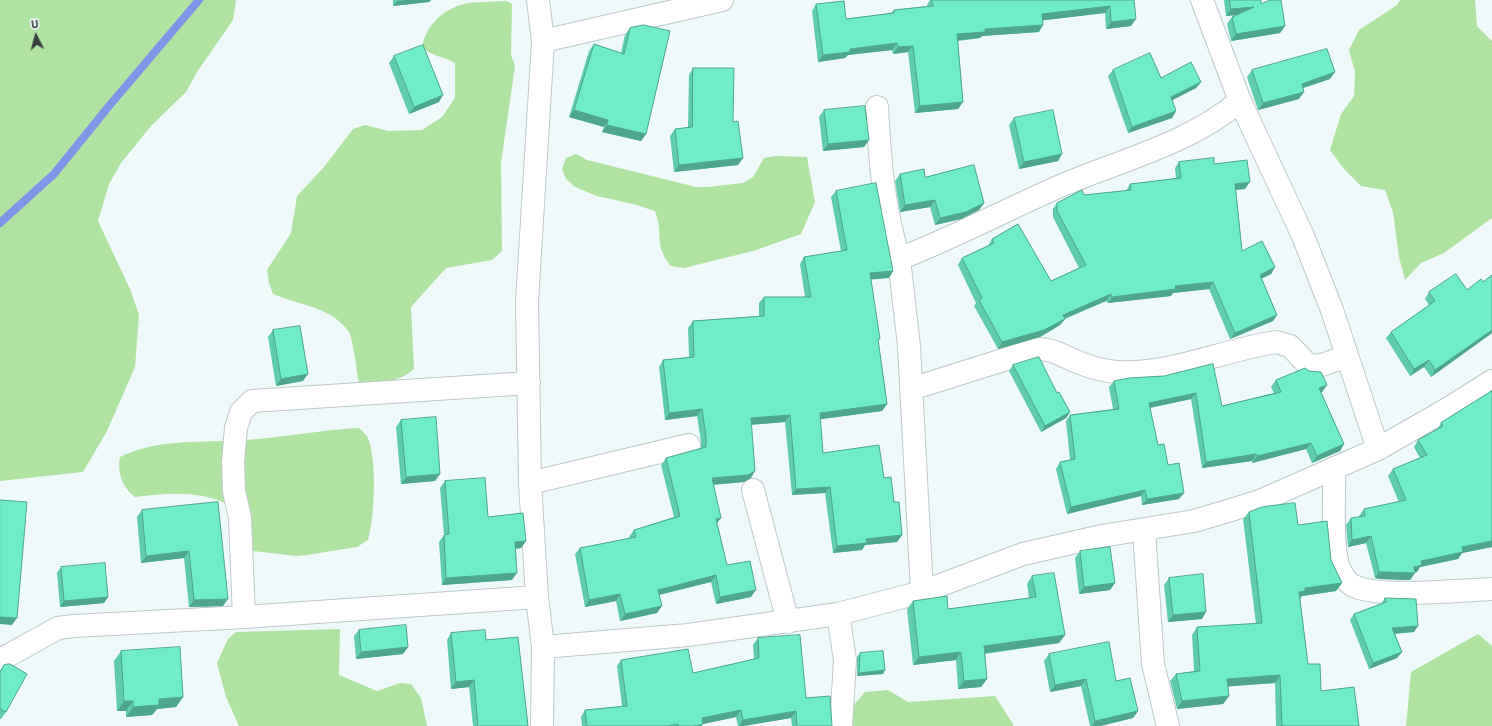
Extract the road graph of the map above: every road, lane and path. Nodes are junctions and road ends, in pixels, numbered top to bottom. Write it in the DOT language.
graph roads {
  1 [pos="538,0"];
  2 [pos="722,0"];
  3 [pos="1202,0"];
  4 [pos="543,41"];
  5 [pos="1240,101"];
  6 [pos="877,107"];
  7 [pos="899,259"];
  8 [pos="1347,356"];
  9 [pos="1492,381"];
  10 [pos="529,383"];
  11 [pos="911,389"];
  12 [pos="689,444"];
  13 [pos="1378,449"];
  14 [pos="1334,468"];
  15 [pos="530,483"];
  16 [pos="753,490"];
  17 [pos="1144,530"];
  18 [pos="1492,588"];
  19 [pos="922,592"];
  20 [pos="537,597"];
  21 [pos="838,614"];
  22 [pos="244,617"];
  23 [pos="788,622"];
  24 [pos="543,647"];
  25 [pos="0,660"];
  26 [pos="542,726"];
  27 [pos="841,726"];
  28 [pos="1168,726"];
  1 -- 4 [label="street"];
  2 -- 4 [label="street"];
  3 -- 5 [label="street"];
  4 -- 10 [label="street"];
  5 -- 7 [label="street"];
  5 -- 8 [label="street"];
  6 -- 7 [label="street"];
  7 -- 11 [label="street"];
  8 -- 11 [label="street"];
  8 -- 13 [label="street"];
  9 -- 13 [label="street"];
  10 -- 15 [label="street"];
  10 -- 22 [label="street"];
  11 -- 19 [label="street"];
  12 -- 15 [label="street"];
  13 -- 14 [label="street"];
  14 -- 17 [label="street"];
  14 -- 18 [label="street"];
  15 -- 20 [label="street"];
  16 -- 23 [label="street"];
  17 -- 19 [label="street"];
  17 -- 28 [label="street"];
  19 -- 21 [label="street"];
  20 -- 22 [label="street"];
  20 -- 24 [label="street"];
  21 -- 23 [label="street"];
  21 -- 27 [label="street"];
  22 -- 25 [label="street"];
  23 -- 24 [label="street"];
  24 -- 26 [label="street"];
}
